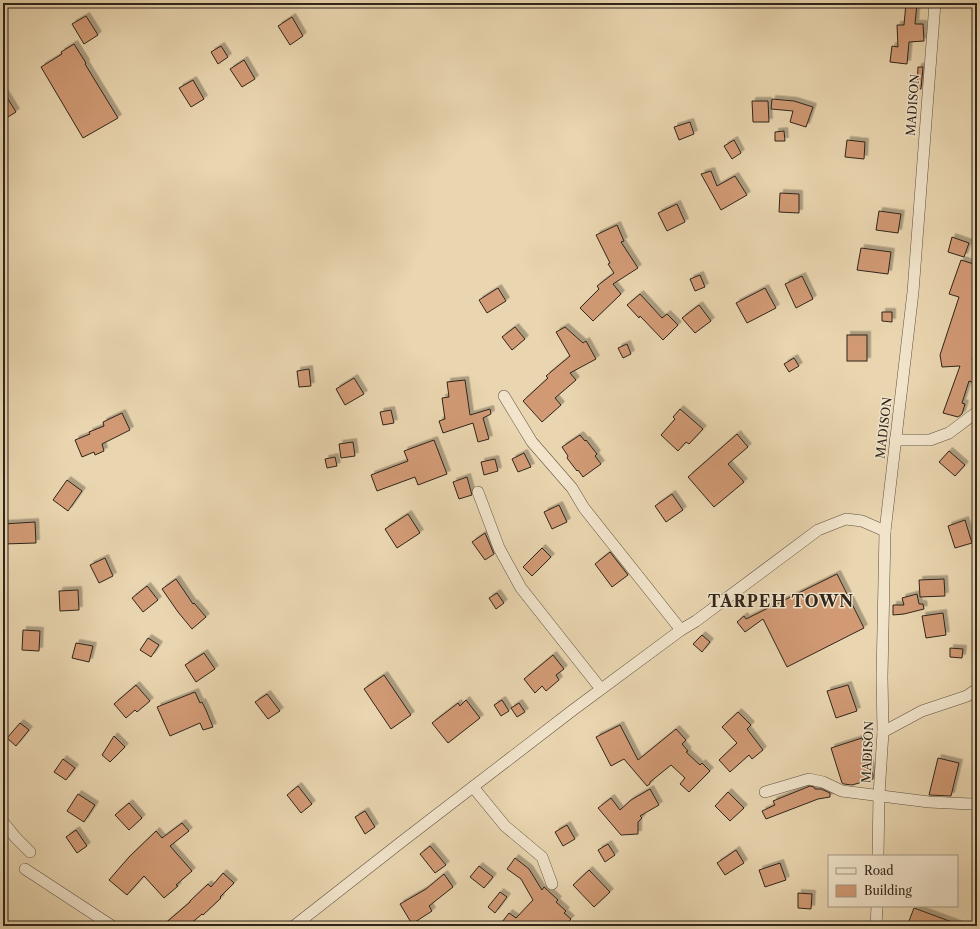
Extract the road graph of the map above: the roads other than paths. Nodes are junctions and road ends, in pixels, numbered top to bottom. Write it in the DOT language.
graph roads {
  1 [pos="935,3"];
  2 [pos="504,396"];
  3 [pos="977,412"];
  4 [pos="895,440"];
  5 [pos="478,492"];
  6 [pos="885,532"];
  7 [pos="681,630"];
  8 [pos="601,689"];
  9 [pos="977,689"];
  10 [pos="883,732"];
  11 [pos="473,787"];
  12 [pos="765,792"];
  13 [pos="879,795"];
  14 [pos="977,803"];
  15 [pos="3,822"];
  16 [pos="30,852"];
  17 [pos="878,855"];
  18 [pos="25,869"];
  19 [pos="552,884"];
  20 [pos="877,907"];
  21 [pos="112,926"];
  22 [pos="294,926"];
  23 [pos="876,926"];
  1 -- 4 [label="street, MADISON"];
  2 -- 7 [label="street"];
  3 -- 4 [label="street"];
  4 -- 6 [label="street, MADISON"];
  5 -- 8 [label="street"];
  6 -- 7 [label="street"];
  6 -- 10 [label="street, MADISON"];
  7 -- 8 [label="street"];
  8 -- 11 [label="street"];
  9 -- 10 [label="street"];
  10 -- 13 [label="street, MADISON"];
  11 -- 19 [label="street"];
  11 -- 22 [label="street"];
  12 -- 13 [label="street"];
  13 -- 14 [label="street"];
  13 -- 17 [label="street, MADISON"];
  15 -- 16 [label="street"];
  18 -- 21 [label="street"];
  20 -- 23 [label="street"];
}
